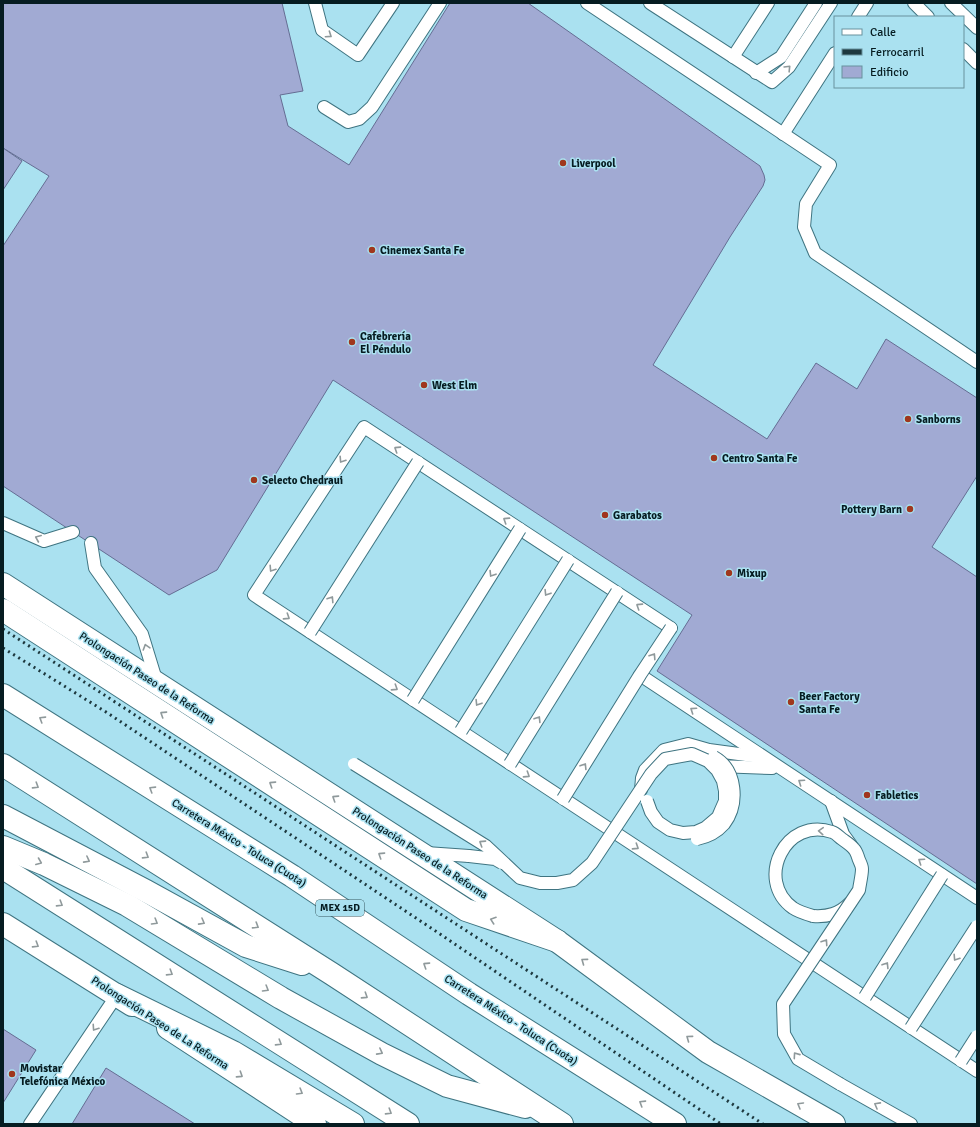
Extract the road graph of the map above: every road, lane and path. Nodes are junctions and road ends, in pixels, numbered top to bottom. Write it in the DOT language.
graph roads {
  1 [pos="315,3"];
  2 [pos="393,3"];
  3 [pos="440,3"];
  4 [pos="587,3"];
  5 [pos="650,3"];
  6 [pos="768,3"];
  7 [pos="816,3"];
  8 [pos="831,3"];
  9 [pos="867,3"];
  10 [pos="914,3"];
  11 [pos="951,3"];
  12 [pos="859,16"];
  13 [pos="927,16"];
  14 [pos="977,28"];
  15 [pos="964,51"];
  16 [pos="834,55"];
  17 [pos="734,57"];
  18 [pos="977,63"];
  19 [pos="756,72"];
  20 [pos="324,107"];
  21 [pos="784,134"];
  22 [pos="977,362"];
  23 [pos="418,462"];
  24 [pos="3,524"];
  25 [pos="520,529"];
  26 [pos="74,532"];
  27 [pos="91,543"];
  28 [pos="568,560"];
  29 [pos="3,584"];
  30 [pos="617,592"];
  31 [pos="3,610"];
  32 [pos="310,632"];
  33 [pos="640,675"];
  34 [pos="158,684"];
  35 [pos="3,695"];
  36 [pos="414,700"];
  37 [pos="461,731"];
  38 [pos="765,757"];
  39 [pos="354,764"];
  40 [pos="510,764"];
  41 [pos="3,766"];
  42 [pos="772,768"];
  43 [pos="563,799"];
  44 [pos="644,801"];
  45 [pos="831,801"];
  46 [pos="3,816"];
  47 [pos="3,848"];
  48 [pos="420,853"];
  49 [pos="3,868"];
  50 [pos="942,875"];
  51 [pos="977,898"];
  52 [pos="3,924"];
  53 [pos="977,926"];
  54 [pos="557,941"];
  55 [pos="332,974"];
  56 [pos="117,995"];
  57 [pos="865,998"];
  58 [pos="911,1028"];
  59 [pos="977,1036"];
  60 [pos="961,1061"];
  61 [pos="977,1071"];
  62 [pos="544,1112"];
  63 [pos="30,1124"];
  64 [pos="315,1124"];
  65 [pos="353,1124"];
  66 [pos="408,1124"];
  67 [pos="562,1124"];
  68 [pos="675,1124"];
  69 [pos="834,1124"];
  70 [pos="911,1124"];
  1 -- 2 [label="lane, one-way"];
  3 -- 20 [label="lane"];
  4 -- 21 [label="lane"];
  5 -- 17 [label="lane"];
  6 -- 17 [label="lane"];
  7 -- 19 [label="lane"];
  19 -- 8 [label="lane, one-way"];
  9 -- 12 [label="lane"];
  10 -- 13 [label="lane"];
  11 -- 14 [label="lane"];
  15 -- 18 [label="lane"];
  16 -- 21 [label="lane"];
  17 -- 19 [label="lane"];
  21 -- 22 [label="lane"];
  25 -- 23 [label="lane, one-way"];
  32 -- 23 [label="lane, one-way, bridge"];
  23 -- 32 [label="lane, one-way"];
  26 -- 24 [label="lane, one-way"];
  25 -- 28 [label="lane"];
  25 -- 36 [label="lane, one-way, bridge"];
  34 -- 27 [label="lane, one-way"];
  28 -- 30 [label="lane"];
  28 -- 37 [label="lane, one-way, bridge"];
  29 -- 34 [label="main road, Prolongación Paseo de la Reforma"];
  33 -- 30 [label="lane, one-way, bridge"];
  40 -- 30 [label="lane, one-way, bridge"];
  54 -- 31 [label="main road, one-way"];
  32 -- 36 [label="lane, one-way"];
  38 -- 33 [label="lane, one-way"];
  43 -- 33 [label="lane, one-way, bridge"];
  48 -- 34 [label="main road, Prolongación Paseo de la Reforma, one-way"];
  68 -- 35 [label="main road, Carretera México - Toluca (Cuota) / MEX 15D, one-way"];
  36 -- 37 [label="lane"];
  37 -- 40 [label="lane"];
  38 -- 44 [label="lane"];
  45 -- 38 [label="lane, one-way"];
  44 -- 39 [label="lane, one-way, bridge"];
  40 -- 43 [label="lane, one-way"];
  41 -- 55 [label="main road, one-way"];
  42 -- 44 [label="lane"];
  43 -- 57 [label="lane, one-way"];
  44 -- 48 [label="lane, bridge"];
  50 -- 45 [label="lane, one-way"];
  70 -- 45 [label="lane, one-way, bridge"];
  46 -- 55 [label="main road, one-way"];
  47 -- 62 [label="main road, one-way"];
  48 -- 54 [label="main road, Prolongación Paseo de la Reforma"];
  49 -- 66 [label="main road, one-way"];
  50 -- 51 [label="lane"];
  57 -- 50 [label="lane, one-way, bridge"];
  52 -- 56 [label="main road, Prolongación Paseo de La Reforma, one-way"];
  53 -- 58 [label="lane, one-way, bridge"];
  69 -- 54 [label="main road, Prolongación Paseo de la Reforma, one-way"];
  55 -- 62 [label="main road, one-way"];
  56 -- 63 [label="lane, one-way"];
  56 -- 64 [label="main road, Prolongación Paseo de La Reforma, one-way"];
  56 -- 65 [label="main road, one-way"];
  57 -- 58 [label="lane"];
  58 -- 60 [label="lane"];
  59 -- 60 [label="lane, bridge"];
  60 -- 61 [label="lane"];
  62 -- 67 [label="main road"];
}
